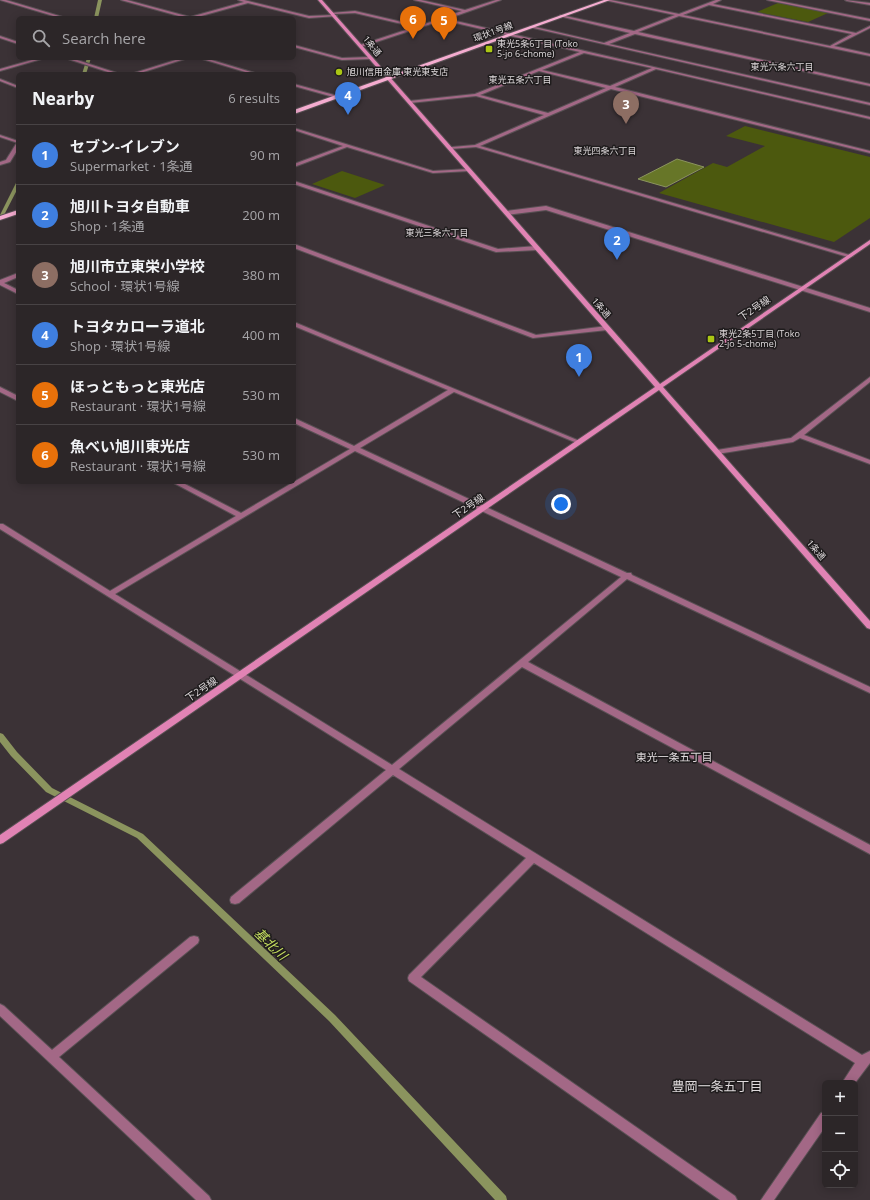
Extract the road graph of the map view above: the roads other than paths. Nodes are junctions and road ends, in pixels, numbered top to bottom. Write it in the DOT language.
graph roads {
  1 [pos="2,0"];
  2 [pos="123,0"];
  3 [pos="240,0"];
  4 [pos="254,0"];
  5 [pos="320,0"];
  6 [pos="417,0"];
  7 [pos="499,0"];
  8 [pos="607,0"];
  9 [pos="719,0"];
  10 [pos="768,0"];
  11 [pos="847,0"];
  12 [pos="247,2"];
  13 [pos="709,4"];
  14 [pos="870,4"];
  15 [pos="466,11"];
  16 [pos="333,15"];
  17 [pos="679,15"];
  18 [pos="57,16"];
  19 [pos="183,16"];
  20 [pos="197,16"];
  21 [pos="561,16"];
  22 [pos="444,19"];
  23 [pos="870,20"];
  24 [pos="418,27"];
  25 [pos="531,27"];
  26 [pos="869,28"];
  27 [pos="634,32"];
  28 [pos="512,34"];
  29 [pos="856,34"];
  30 [pos="0,37"];
  31 [pos="16,42"];
  32 [pos="605,44"];
  33 [pos="361,46"];
  34 [pos="598,46"];
  35 [pos="296,47"];
  36 [pos="830,47"];
  37 [pos="592,49"];
  38 [pos="585,52"];
  39 [pos="870,55"];
  40 [pos="370,58"];
  41 [pos="36,60"];
  42 [pos="73,60"];
  43 [pos="179,60"];
  44 [pos="208,60"];
  45 [pos="656,68"];
  46 [pos="0,70"];
  47 [pos="539,70"];
  48 [pos="111,72"];
  49 [pos="140,72"];
  50 [pos="249,72"];
  51 [pos="389,79"];
  52 [pos="0,80"];
  53 [pos="870,85"];
  54 [pos="16,86"];
  55 [pos="296,86"];
  56 [pos="611,88"];
  57 [pos="476,95"];
  58 [pos="337,97"];
  59 [pos="410,102"];
  60 [pos="870,104"];
  61 [pos="296,111"];
  62 [pos="549,115"];
  63 [pos="870,118"];
  64 [pos="296,130"];
  65 [pos="0,136"];
  66 [pos="16,141"];
  67 [pos="346,146"];
  68 [pos="476,146"];
  69 [pos="452,148"];
  70 [pos="16,149"];
  71 [pos="870,152"];
  72 [pos="0,164"];
  73 [pos="296,165"];
  74 [pos="469,170"];
  75 [pos="296,183"];
  76 [pos="16,213"];
  77 [pos="507,213"];
  78 [pos="0,218"];
  79 [pos="870,242"];
  80 [pos="296,247"];
  81 [pos="537,248"];
  82 [pos="850,256"];
  83 [pos="16,276"];
  84 [pos="0,283"];
  85 [pos="803,288"];
  86 [pos="16,291"];
  87 [pos="870,310"];
  88 [pos="296,325"];
  89 [pos="607,328"];
  90 [pos="870,379"];
  91 [pos="659,388"];
  92 [pos="0,389"];
  93 [pos="453,390"];
  94 [pos="16,398"];
  95 [pos="296,421"];
  96 [pos="799,435"];
  97 [pos="579,442"];
  98 [pos="354,448"];
  99 [pos="717,452"];
  100 [pos="870,462"];
  101 [pos="296,483"];
  102 [pos="180,484"];
  103 [pos="294,484"];
  104 [pos="483,508"];
  105 [pos="241,516"];
  106 [pos="0,526"];
  107 [pos="628,575"];
  108 [pos="110,594"];
  109 [pos="870,626"];
  110 [pos="522,663"];
  111 [pos="241,674"];
  112 [pos="870,690"];
  113 [pos="392,770"];
  114 [pos="0,840"];
  115 [pos="870,850"];
  116 [pos="533,857"];
  117 [pos="234,900"];
  118 [pos="194,940"];
  119 [pos="0,1009"];
  120 [pos="51,1057"];
  121 [pos="866,1059"];
  122 [pos="850,1080"];
  123 [pos="822,1121"];
  124 [pos="206,1200"];
  125 [pos="731,1200"];
  126 [pos="767,1200"];
  1 -- 18 [label="street"];
  2 -- 19 [label="street"];
  3 -- 12 [label="street"];
  4 -- 12 [label="street"];
  5 -- 16 [label="main road, 1条通"];
  6 -- 15 [label="street"];
  7 -- 15 [label="street"];
  8 -- 17 [label="street"];
  8 -- 21 [label="main road, 環状1号線"];
  9 -- 13 [label="street"];
  10 -- 23 [label="street"];
  11 -- 14 [label="street"];
  12 -- 16 [label="street"];
  12 -- 20 [label="street"];
  13 -- 17 [label="street"];
  13 -- 29 [label="street"];
  15 -- 22 [label="street"];
  16 -- 24 [label="street"];
  16 -- 33 [label="main road, 1条通"];
  17 -- 27 [label="street"];
  17 -- 36 [label="street"];
  21 -- 25 [label="main road, 環状1号線"];
  21 -- 27 [label="street"];
  22 -- 24 [label="street"];
  22 -- 28 [label="street"];
  24 -- 33 [label="street"];
  25 -- 28 [label="main road, 環状1号線"];
  25 -- 32 [label="street"];
  26 -- 29 [label="street"];
  27 -- 32 [label="street"];
  27 -- 53 [label="street"];
  28 -- 38 [label="street"];
  28 -- 51 [label="main road, 環状1号線"];
  29 -- 36 [label="street"];
  30 -- 31 [label="street"];
  32 -- 34 [label="street"];
  32 -- 60 [label="street"];
  33 -- 40 [label="main road, 1条通"];
  35 -- 40 [label="street"];
  36 -- 39 [label="street"];
  37 -- 38 [label="street"];
  38 -- 45 [label="street"];
  38 -- 47 [label="street"];
  40 -- 51 [label="main road, 1条通"];
  41 -- 46 [label="street"];
  42 -- 48 [label="street"];
  43 -- 49 [label="street"];
  44 -- 50 [label="street"];
  45 -- 56 [label="street"];
  45 -- 63 [label="street"];
  47 -- 56 [label="street"];
  47 -- 57 [label="street"];
  51 -- 58 [label="main road, 環状1号線"];
  51 -- 59 [label="main road, 1条通"];
  52 -- 54 [label="street"];
  55 -- 58 [label="street"];
  56 -- 62 [label="street"];
  56 -- 71 [label="street"];
  57 -- 59 [label="street"];
  57 -- 62 [label="street"];
  58 -- 61 [label="main road, 環状1号線"];
  59 -- 69 [label="main road, 1条通"];
  62 -- 68 [label="street"];
  64 -- 67 [label="street"];
  65 -- 66 [label="street"];
  67 -- 73 [label="street"];
  67 -- 74 [label="street"];
  68 -- 69 [label="street"];
  68 -- 82 [label="street"];
  69 -- 74 [label="main road, 1条通"];
  70 -- 72 [label="street"];
  74 -- 77 [label="main road, 1条通"];
  75 -- 81 [label="street"];
  76 -- 78 [label="main road"];
  77 -- 81 [label="main road, 1条通"];
  77 -- 85 [label="street"];
  79 -- 82 [label="main road, 下2号線"];
  80 -- 89 [label="street"];
  81 -- 89 [label="main road, 1条通"];
  82 -- 85 [label="main road, 下2号線"];
  83 -- 84 [label="street"];
  84 -- 86 [label="street"];
  85 -- 87 [label="street"];
  85 -- 91 [label="main road, 下2号線"];
  88 -- 93 [label="street"];
  89 -- 91 [label="main road, 1条通"];
  90 -- 96 [label="street"];
  91 -- 97 [label="main road, 下2号線"];
  91 -- 99 [label="main road, 1条通"];
  92 -- 94 [label="street"];
  93 -- 97 [label="street"];
  93 -- 98 [label="street"];
  95 -- 98 [label="street"];
  96 -- 99 [label="street"];
  96 -- 100 [label="street"];
  97 -- 104 [label="main road, 下2号線"];
  98 -- 101 [label="street"];
  98 -- 104 [label="street"];
  99 -- 109 [label="main road, 1条通"];
  102 -- 105 [label="street"];
  103 -- 105 [label="street"];
  104 -- 107 [label="street"];
  104 -- 111 [label="main road, 下2号線"];
  105 -- 108 [label="street"];
  106 -- 108 [label="street"];
  107 -- 110 [label="street"];
  107 -- 112 [label="street"];
  108 -- 111 [label="street"];
  110 -- 113 [label="street"];
  110 -- 115 [label="street"];
  111 -- 113 [label="street"];
  111 -- 114 [label="main road, 下2号線"];
  113 -- 116 [label="street"];
  113 -- 117 [label="street"];
  116 -- 121 [label="street"];
  116 -- 125 [label="street"];
  118 -- 120 [label="street"];
  119 -- 120 [label="street"];
  120 -- 124 [label="street"];
  121 -- 122 [label="street"];
  123 -- 126 [label="street"];
}
